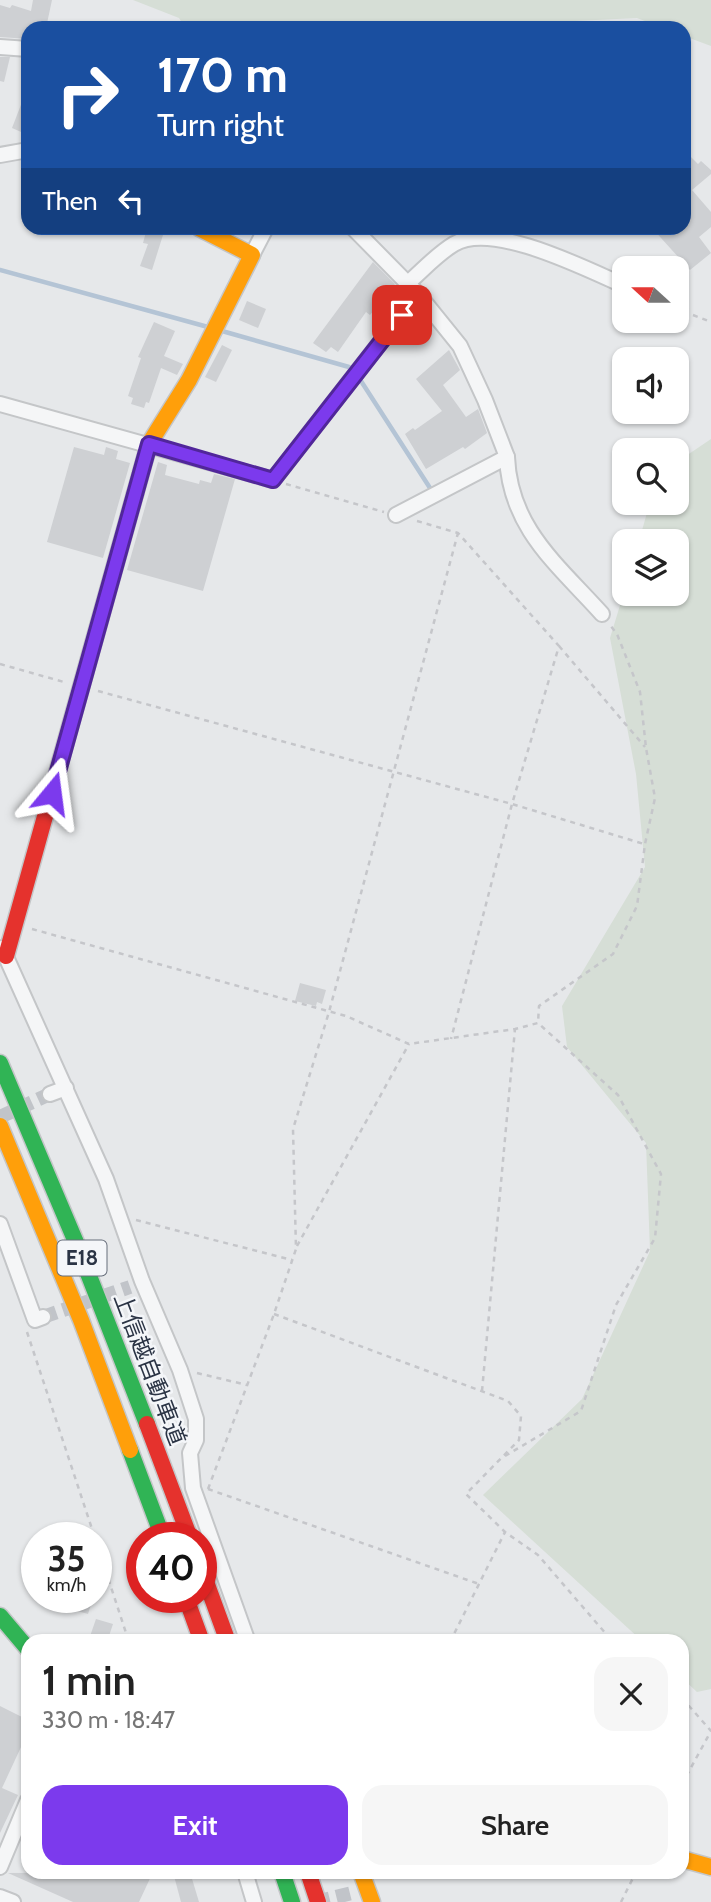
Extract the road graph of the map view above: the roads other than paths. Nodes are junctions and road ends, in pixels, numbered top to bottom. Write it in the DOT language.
graph roads {
  1 [pos="0,47"];
  2 [pos="21,48"];
  3 [pos="21,151"];
  4 [pos="0,155"];
  5 [pos="213,235"];
  6 [pos="263,235"];
  7 [pos="360,235"];
  8 [pos="252,255"];
  9 [pos="612,280"];
  10 [pos="408,283"];
  11 [pos="418,294"];
  12 [pos="0,404"];
  13 [pos="149,444"];
  14 [pos="507,457"];
  15 [pos="396,515"];
  16 [pos="602,614"];
  17 [pos="3,950"];
  18 [pos="0,1063"];
  19 [pos="66,1088"];
  20 [pos="50,1094"];
  21 [pos="0,1126"];
  22 [pos="0,1224"];
  23 [pos="43,1317"];
  24 [pos="157,1522"];
  25 [pos="184,1522"];
  26 [pos="217,1612"];
  27 [pos="191,1613"];
  28 [pos="0,1616"];
  29 [pos="199,1634"];
  30 [pos="225,1634"];
  31 [pos="245,1634"];
  32 [pos="21,1642"];
  33 [pos="0,1644"];
  34 [pos="21,1649"];
  35 [pos="21,1817"];
  36 [pos="689,1861"];
  37 [pos="0,1867"];
  38 [pos="711,1867"];
  39 [pos="247,1879"];
  40 [pos="284,1879"];
  41 [pos="310,1879"];
  42 [pos="0,1897"];
  43 [pos="13,1902"];
  44 [pos="254,1902"];
  45 [pos="292,1902"];
  46 [pos="318,1902"];
  1 -- 2 [label="street"];
  3 -- 4 [label="street"];
  5 -- 8 [label="main road"];
  6 -- 8 [label="street"];
  7 -- 10 [label="street"];
  8 -- 13 [label="main road"];
  9 -- 10 [label="street"];
  10 -- 11 [label="street"];
  11 -- 13 [label="street"];
  11 -- 14 [label="street"];
  12 -- 13 [label="street"];
  13 -- 17 [label="main road"];
  14 -- 15 [label="street"];
  14 -- 16 [label="street"];
  17 -- 19 [label="street"];
  18 -- 25 [label="main road, 上信越自動車道 / E18"];
  19 -- 20 [label="street"];
  19 -- 31 [label="street"];
  21 -- 24 [label="main road, 上信越自動車道 / E18"];
  22 -- 23 [label="street"];
  26 -- 30 [label="main road"];
  27 -- 29 [label="main road"];
  28 -- 32 [label="main road"];
  33 -- 34 [label="main road"];
  35 -- 37 [label="street"];
  36 -- 38 [label="main road"];
  39 -- 44 [label="street"];
  40 -- 45 [label="main road"];
  41 -- 46 [label="main road"];
  42 -- 43 [label="street"];
}
